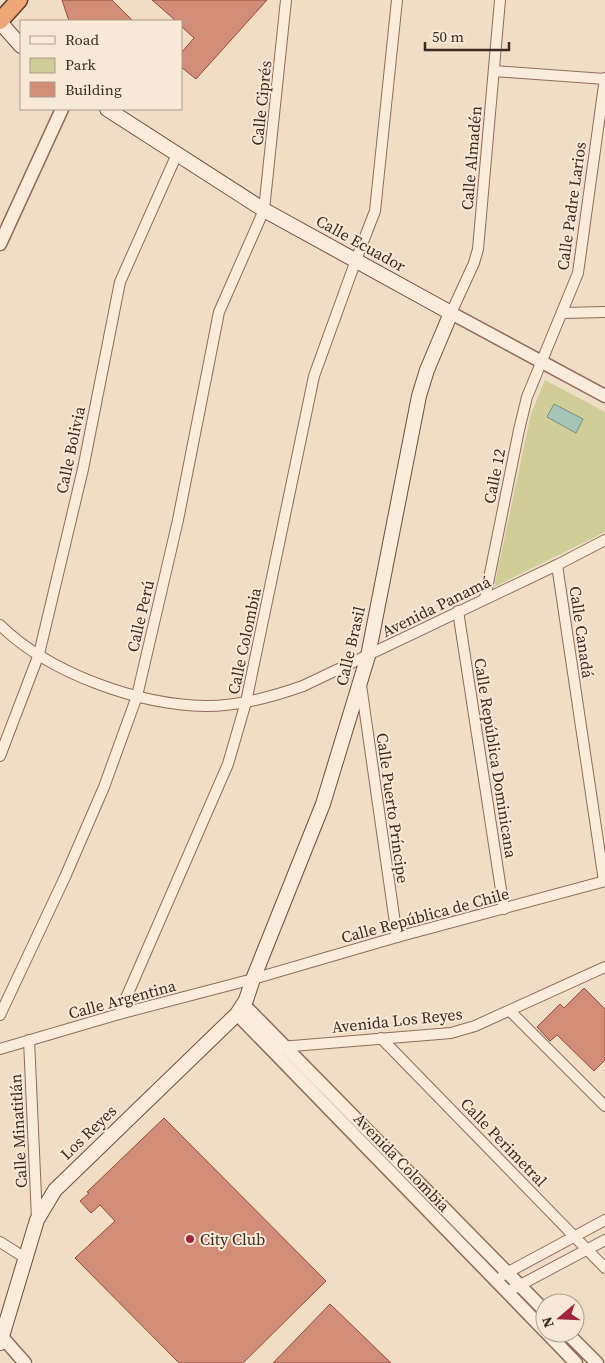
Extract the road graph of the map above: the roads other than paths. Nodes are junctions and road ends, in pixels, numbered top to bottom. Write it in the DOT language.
graph roads {
  1 [pos="19,0"];
  2 [pos="286,0"];
  3 [pos="397,0"];
  4 [pos="500,0"];
  5 [pos="0,22"];
  6 [pos="20,45"];
  7 [pos="494,71"];
  8 [pos="605,79"];
  9 [pos="62,110"];
  10 [pos="109,110"];
  11 [pos="177,154"];
  12 [pos="264,210"];
  13 [pos="0,244"];
  14 [pos="356,260"];
  15 [pos="605,312"];
  16 [pos="451,313"];
  17 [pos="563,313"];
  18 [pos="542,362"];
  19 [pos="605,396"];
  20 [pos="605,540"];
  21 [pos="557,565"];
  22 [pos="485,598"];
  23 [pos="458,611"];
  24 [pos="0,625"];
  25 [pos="39,654"];
  26 [pos="368,656"];
  27 [pos="360,683"];
  28 [pos="137,696"];
  29 [pos="246,702"];
  30 [pos="0,756"];
  31 [pos="604,881"];
  32 [pos="504,908"];
  33 [pos="397,937"];
  34 [pos="605,967"];
  35 [pos="253,979"];
  36 [pos="240,1010"];
  37 [pos="510,1011"];
  38 [pos="119,1014"];
  39 [pos="0,1015"];
  40 [pos="381,1038"];
  41 [pos="29,1040"];
  42 [pos="284,1047"];
  43 [pos="0,1049"];
  44 [pos="269,1049"];
  45 [pos="605,1106"];
  46 [pos="37,1220"];
  47 [pos="605,1220"];
  48 [pos="575,1237"];
  49 [pos="605,1240"];
  50 [pos="0,1242"];
  51 [pos="588,1250"];
  52 [pos="27,1259"];
  53 [pos="605,1268"];
  54 [pos="507,1273"];
  55 [pos="495,1280"];
  56 [pos="520,1285"];
  57 [pos="507,1292"];
  58 [pos="535,1301"];
  59 [pos="535,1321"];
  60 [pos="1,1338"];
  61 [pos="557,1343"];
  62 [pos="577,1343"];
  63 [pos="25,1363"];
  64 [pos="576,1363"];
  65 [pos="597,1363"];
  1 -- 5 [label="highway"];
  2 -- 12 [label="street, Calle Ciprés"];
  3 -- 14 [label="street, Calle Colombia"];
  4 -- 7 [label="street, Calle Almadén"];
  5 -- 6 [label="main road"];
  7 -- 8 [label="street"];
  7 -- 16 [label="street, Calle Almadén"];
  8 -- 17 [label="street, Calle Padre Larios"];
  9 -- 13 [label="street"];
  10 -- 11 [label="main road, Calle Ecuador"];
  11 -- 12 [label="main road, Calle Ecuador"];
  11 -- 25 [label="street, Calle Bolivia"];
  12 -- 14 [label="main road, Calle Ecuador"];
  12 -- 28 [label="street, Calle Perú"];
  14 -- 16 [label="main road, Calle Ecuador"];
  14 -- 29 [label="street, Calle Colombia"];
  15 -- 17 [label="street"];
  16 -- 18 [label="street, Calle Ecuador"];
  16 -- 26 [label="main road, Calle Brasil"];
  17 -- 18 [label="street, Calle Padre Larios"];
  18 -- 19 [label="street, Calle Ecuador"];
  18 -- 22 [label="street, Calle 12"];
  20 -- 21 [label="street, Avenida Panamá"];
  21 -- 22 [label="street, Avenida Panamá"];
  21 -- 31 [label="street, Calle Canadá"];
  22 -- 23 [label="street, Avenida Panamá"];
  23 -- 26 [label="street, Avenida Panamá"];
  23 -- 32 [label="street, Calle República Dominicana"];
  24 -- 25 [label="street, Avenida Panamá"];
  25 -- 28 [label="street, Avenida Panamá"];
  25 -- 30 [label="street, Calle Bolivia"];
  26 -- 27 [label="main road, Calle Brasil"];
  26 -- 29 [label="street, Avenida Panamá"];
  27 -- 33 [label="street, Calle Puerto Príncipe"];
  27 -- 35 [label="main road, Calle Brasil"];
  28 -- 29 [label="street, Avenida Panamá"];
  28 -- 39 [label="street, Calle Perú"];
  29 -- 38 [label="street, Calle Colombia"];
  31 -- 32 [label="street, Calle República de Chile"];
  32 -- 33 [label="street, Calle República de Chile"];
  33 -- 35 [label="street, Calle República de Chile"];
  34 -- 37 [label="street, Avenida Los Reyes"];
  35 -- 36 [label="main road, Los Reyes"];
  35 -- 38 [label="street, Calle Argentina"];
  36 -- 42 [label="street, Avenida Colombia"];
  36 -- 44 [label="street, Avenida Colombia"];
  36 -- 46 [label="main road, Los Reyes"];
  37 -- 40 [label="street, Avenida Los Reyes"];
  37 -- 45 [label="street"];
  38 -- 41 [label="street, Calle Argentina"];
  40 -- 42 [label="street, Avenida Los Reyes"];
  40 -- 48 [label="street, Calle Perimetral"];
  41 -- 43 [label="street, Calle Argentina"];
  41 -- 46 [label="street, Calle Minatitlán"];
  42 -- 44 [label="street, Avenida Los Reyes"];
  42 -- 54 [label="street, Avenida Colombia"];
  44 -- 55 [label="street, Avenida Colombia"];
  46 -- 52 [label="main road, Los Reyes"];
  47 -- 48 [label="street"];
  48 -- 51 [label="street, Calle Perimetral"];
  48 -- 54 [label="street"];
  49 -- 51 [label="street"];
  50 -- 52 [label="street"];
  51 -- 53 [label="street, Calle Perimetral"];
  51 -- 56 [label="street"];
  52 -- 60 [label="main road, Los Reyes"];
  54 -- 55 [label="street"];
  54 -- 56 [label="street, Avenida Colombia"];
  55 -- 57 [label="street, Avenida Colombia"];
  56 -- 57 [label="street"];
  56 -- 58 [label="street, Avenida Colombia"];
  57 -- 59 [label="street, Avenida Colombia"];
  60 -- 63 [label="street"];
  61 -- 64 [label="street, Avenida Colombia"];
  62 -- 65 [label="street"];
}
